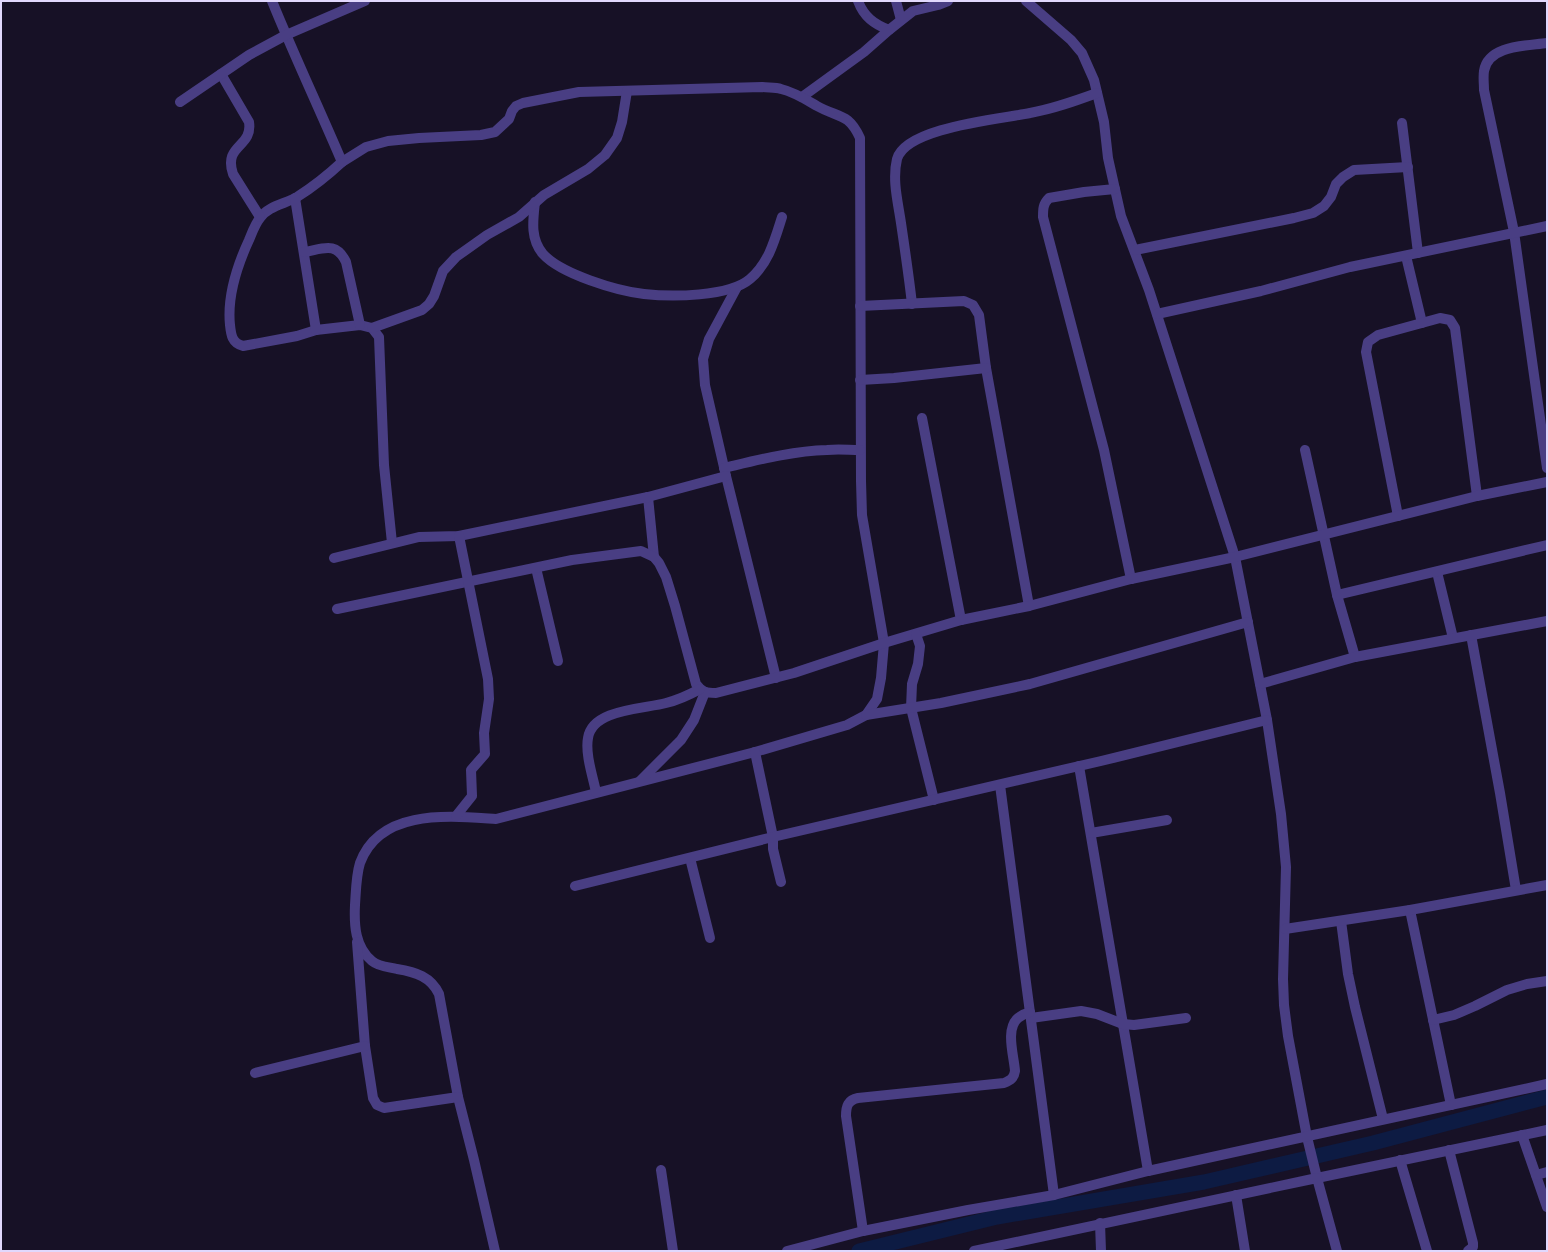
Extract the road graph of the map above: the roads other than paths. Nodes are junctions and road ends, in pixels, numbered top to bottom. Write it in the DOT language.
graph roads {
  1 [pos="272,1"];
  2 [pos="858,1"];
  3 [pos="896,1"];
  4 [pos="948,1"];
  5 [pos="1026,1"];
  6 [pos="360,2"];
  7 [pos="901,20"];
  8 [pos="889,30"];
  9 [pos="286,35"];
  10 [pos="1547,43"];
  11 [pos="221,74"];
  12 [pos="627,91"];
  13 [pos="1097,93"];
  14 [pos="802,97"];
  15 [pos="180,102"];
  16 [pos="1402,123"];
  17 [pos="342,162"];
  18 [pos="1408,167"];
  19 [pos="1115,189"];
  20 [pos="295,198"];
  21 [pos="535,202"];
  22 [pos="260,217"];
  23 [pos="782,217"];
  24 [pos="1547,226"];
  25 [pos="1514,232"];
  26 [pos="1135,250"];
  27 [pos="304,252"];
  28 [pos="1418,253"];
  29 [pos="1406,256"];
  30 [pos="737,287"];
  31 [pos="912,304"];
  32 [pos="860,306"];
  33 [pos="1156,314"];
  34 [pos="1422,323"];
  35 [pos="360,325"];
  36 [pos="372,328"];
  37 [pos="316,330"];
  38 [pos="986,368"];
  39 [pos="860,380"];
  40 [pos="922,418"];
  41 [pos="860,450"];
  42 [pos="1305,450"];
  43 [pos="1547,468"];
  44 [pos="725,472"];
  45 [pos="1547,482"];
  46 [pos="1477,496"];
  47 [pos="648,497"];
  48 [pos="1398,516"];
  49 [pos="1324,534"];
  50 [pos="459,536"];
  51 [pos="392,543"];
  52 [pos="1547,546"];
  53 [pos="654,557"];
  54 [pos="1235,557"];
  55 [pos="334,558"];
  56 [pos="536,568"];
  57 [pos="1438,572"];
  58 [pos="1131,579"];
  59 [pos="469,582"];
  60 [pos="1336,595"];
  61 [pos="1029,606"];
  62 [pos="337,609"];
  63 [pos="961,620"];
  64 [pos="1547,621"];
  65 [pos="1248,622"];
  66 [pos="916,634"];
  67 [pos="1471,635"];
  68 [pos="1453,638"];
  69 [pos="884,643"];
  70 [pos="1355,657"];
  71 [pos="558,661"];
  72 [pos="776,678"];
  73 [pos="1260,684"];
  74 [pos="702,691"];
  75 [pos="911,708"];
  76 [pos="866,714"];
  77 [pos="1267,720"];
  78 [pos="755,752"];
  79 [pos="1080,766"];
  80 [pos="639,781"];
  81 [pos="1000,785"];
  82 [pos="596,792"];
  83 [pos="934,800"];
  84 [pos="456,816"];
  85 [pos="1167,820"];
  86 [pos="1091,833"];
  87 [pos="773,837"];
  88 [pos="690,858"];
  89 [pos="781,882"];
  90 [pos="1547,885"];
  91 [pos="575,886"];
  92 [pos="1516,890"];
  93 [pos="1410,910"];
  94 [pos="1341,921"];
  95 [pos="1285,929"];
  96 [pos="356,936"];
  97 [pos="710,938"];
  98 [pos="1547,981"];
  99 [pos="1031,1015"];
  100 [pos="1186,1018"];
  101 [pos="1433,1020"];
  102 [pos="1123,1024"];
  103 [pos="366,1046"];
  104 [pos="255,1073"];
  105 [pos="1547,1084"];
  106 [pos="458,1097"];
  107 [pos="1451,1105"];
  108 [pos="1383,1119"];
  109 [pos="1547,1130"];
  110 [pos="1522,1135"];
  111 [pos="1308,1139"];
  112 [pos="1449,1150"];
  113 [pos="1400,1160"];
  114 [pos="661,1170"];
  115 [pos="1148,1171"];
  116 [pos="1547,1172"];
  117 [pos="1316,1173"];
  118 [pos="1536,1175"];
  119 [pos="1054,1195"];
  120 [pos="1236,1195"];
  121 [pos="1547,1207"];
  122 [pos="1100,1223"];
  123 [pos="863,1231"];
  124 [pos="495,1251"];
  125 [pos="673,1251"];
  126 [pos="787,1251"];
  127 [pos="974,1251"];
  128 [pos="1102,1251"];
  129 [pos="1245,1251"];
  130 [pos="1337,1251"];
  131 [pos="1427,1251"];
  132 [pos="1468,1251"];
  1 -- 9 [label="street"];
  2 -- 8 [label="street"];
  3 -- 7 [label="street"];
  4 -- 7 [label="street"];
  5 -- 13 [label="street"];
  6 -- 9 [label="street"];
  7 -- 8 [label="street"];
  8 -- 14 [label="street"];
  9 -- 11 [label="street"];
  9 -- 17 [label="street"];
  10 -- 25 [label="street"];
  11 -- 15 [label="street"];
  11 -- 22 [label="street"];
  12 -- 14 [label="street"];
  12 -- 17 [label="street"];
  12 -- 21 [label="street"];
  13 -- 19 [label="street"];
  13 -- 31 [label="street"];
  14 -- 32 [label="street"];
  16 -- 18 [label="street"];
  17 -- 20 [label="street"];
  18 -- 26 [label="street"];
  18 -- 28 [label="street"];
  19 -- 26 [label="street"];
  19 -- 58 [label="street"];
  20 -- 22 [label="street"];
  20 -- 27 [label="street"];
  21 -- 30 [label="street"];
  21 -- 36 [label="street"];
  22 -- 37 [label="street"];
  23 -- 30 [label="street"];
  24 -- 25 [label="street"];
  25 -- 28 [label="street"];
  25 -- 43 [label="street"];
  26 -- 33 [label="street"];
  27 -- 35 [label="street"];
  27 -- 37 [label="street"];
  28 -- 29 [label="street"];
  29 -- 33 [label="street"];
  29 -- 34 [label="street"];
  30 -- 44 [label="street"];
  31 -- 32 [label="street"];
  31 -- 38 [label="street"];
  32 -- 39 [label="street"];
  33 -- 54 [label="street"];
  34 -- 46 [label="street"];
  34 -- 48 [label="street"];
  35 -- 36 [label="street"];
  35 -- 37 [label="street"];
  36 -- 51 [label="street"];
  38 -- 39 [label="street"];
  38 -- 61 [label="street"];
  39 -- 41 [label="street"];
  40 -- 63 [label="street"];
  41 -- 44 [label="street"];
  41 -- 69 [label="street"];
  42 -- 49 [label="street"];
  44 -- 47 [label="street"];
  44 -- 72 [label="street"];
  45 -- 46 [label="street"];
  46 -- 48 [label="street"];
  47 -- 50 [label="street"];
  47 -- 53 [label="street"];
  48 -- 49 [label="street"];
  49 -- 54 [label="street"];
  49 -- 60 [label="street"];
  50 -- 51 [label="street"];
  50 -- 59 [label="street"];
  51 -- 55 [label="street"];
  52 -- 57 [label="street"];
  53 -- 56 [label="street"];
  53 -- 74 [label="street"];
  54 -- 58 [label="street"];
  54 -- 65 [label="street"];
  56 -- 59 [label="street"];
  56 -- 71 [label="street"];
  57 -- 60 [label="street"];
  57 -- 68 [label="street"];
  58 -- 61 [label="street"];
  59 -- 62 [label="street"];
  59 -- 84 [label="street"];
  60 -- 70 [label="street"];
  61 -- 63 [label="street"];
  63 -- 66 [label="street"];
  64 -- 67 [label="street"];
  65 -- 73 [label="street"];
  65 -- 75 [label="street"];
  66 -- 69 [label="street"];
  66 -- 75 [label="street"];
  67 -- 68 [label="street"];
  67 -- 92 [label="street"];
  68 -- 70 [label="street"];
  69 -- 72 [label="street"];
  69 -- 76 [label="street"];
  70 -- 73 [label="street"];
  72 -- 74 [label="street"];
  73 -- 77 [label="street"];
  74 -- 80 [label="street"];
  74 -- 82 [label="street"];
  75 -- 76 [label="street"];
  75 -- 83 [label="street"];
  76 -- 78 [label="street"];
  77 -- 79 [label="street"];
  77 -- 95 [label="street"];
  78 -- 80 [label="street"];
  78 -- 87 [label="street"];
  79 -- 81 [label="street"];
  79 -- 86 [label="street"];
  80 -- 82 [label="street"];
  81 -- 83 [label="street"];
  81 -- 99 [label="street"];
  82 -- 84 [label="street"];
  83 -- 87 [label="street"];
  84 -- 96 [label="street"];
  85 -- 86 [label="street"];
  86 -- 102 [label="street"];
  87 -- 88 [label="street"];
  87 -- 89 [label="street"];
  88 -- 91 [label="street"];
  88 -- 97 [label="street"];
  90 -- 92 [label="street"];
  92 -- 93 [label="street"];
  93 -- 94 [label="street"];
  93 -- 101 [label="street"];
  94 -- 95 [label="street"];
  94 -- 108 [label="street"];
  95 -- 111 [label="street"];
  96 -- 103 [label="street"];
  96 -- 106 [label="street"];
  98 -- 101 [label="street"];
  99 -- 102 [label="street"];
  99 -- 119 [label="street"];
  99 -- 123 [label="street"];
  100 -- 102 [label="street"];
  101 -- 107 [label="street"];
  102 -- 115 [label="street"];
  103 -- 104 [label="street"];
  103 -- 106 [label="street"];
  105 -- 107 [label="street"];
  106 -- 124 [label="street"];
  107 -- 108 [label="street"];
  108 -- 111 [label="street"];
  109 -- 110 [label="street"];
  110 -- 112 [label="street"];
  110 -- 118 [label="street"];
  111 -- 115 [label="street"];
  111 -- 117 [label="street"];
  112 -- 113 [label="street"];
  112 -- 132 [label="street"];
  113 -- 117 [label="street"];
  113 -- 131 [label="street"];
  114 -- 125 [label="street"];
  115 -- 119 [label="street"];
  116 -- 118 [label="street"];
  117 -- 120 [label="street"];
  117 -- 130 [label="street"];
  118 -- 121 [label="street"];
  119 -- 123 [label="street"];
  120 -- 122 [label="street"];
  120 -- 129 [label="street"];
  122 -- 127 [label="street"];
  122 -- 128 [label="street"];
  123 -- 126 [label="street"];
}
